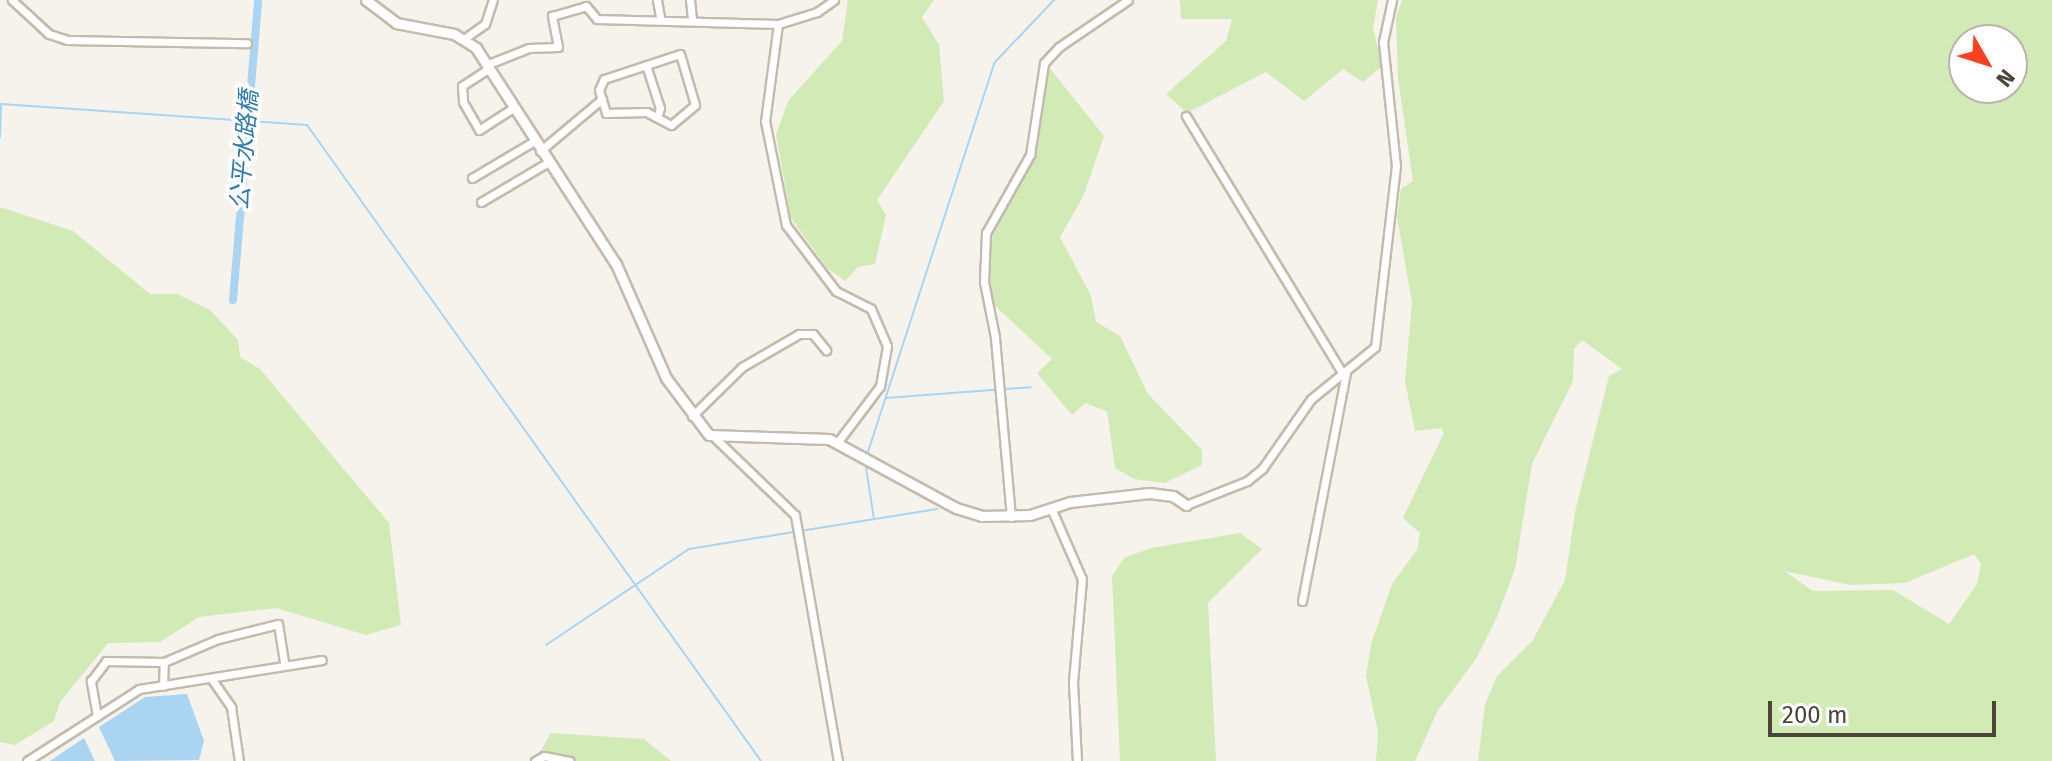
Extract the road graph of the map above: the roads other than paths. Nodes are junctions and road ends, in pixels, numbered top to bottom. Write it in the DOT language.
graph roads {
  1 [pos="12,0"];
  2 [pos="366,0"];
  3 [pos="493,0"];
  4 [pos="657,0"];
  5 [pos="690,0"];
  6 [pos="834,0"];
  7 [pos="1128,0"];
  8 [pos="1392,0"];
  9 [pos="660,17"];
  10 [pos="692,19"];
  11 [pos="778,24"];
  12 [pos="465,38"];
  13 [pos="247,43"];
  14 [pos="646,65"];
  15 [pos="487,67"];
  16 [pos="602,99"];
  17 [pos="513,108"];
  18 [pos="1186,116"];
  19 [pos="657,118"];
  20 [pos="534,141"];
  21 [pos="540,151"];
  22 [pos="547,163"];
  23 [pos="472,178"];
  24 [pos="481,202"];
  25 [pos="826,350"];
  26 [pos="1345,373"];
  27 [pos="692,416"];
  28 [pos="715,438"];
  29 [pos="837,443"];
  30 [pos="1186,505"];
  31 [pos="1051,508"];
  32 [pos="1011,517"];
  33 [pos="1302,601"];
  34 [pos="322,660"];
  35 [pos="164,662"];
  36 [pos="284,663"];
  37 [pos="213,681"];
  38 [pos="163,686"];
  39 [pos="97,716"];
  40 [pos="27,761"];
  41 [pos="239,761"];
  42 [pos="535,761"];
  43 [pos="570,761"];
  44 [pos="838,761"];
  45 [pos="1077,761"];
  1 -- 13 [label="street"];
  2 -- 12 [label="street"];
  3 -- 12 [label="street"];
  4 -- 9 [label="street"];
  5 -- 10 [label="street"];
  6 -- 11 [label="street"];
  7 -- 32 [label="street"];
  8 -- 26 [label="street"];
  9 -- 10 [label="street"];
  9 -- 15 [label="street"];
  10 -- 11 [label="street"];
  11 -- 29 [label="street"];
  12 -- 15 [label="street"];
  14 -- 16 [label="street"];
  14 -- 19 [label="street"];
  14 -- 19 [label="street"];
  15 -- 17 [label="street"];
  15 -- 17 [label="street"];
  16 -- 19 [label="street"];
  16 -- 21 [label="street"];
  17 -- 20 [label="street"];
  18 -- 26 [label="street"];
  20 -- 21 [label="street"];
  20 -- 23 [label="street"];
  21 -- 22 [label="street"];
  22 -- 24 [label="street"];
  22 -- 27 [label="street"];
  25 -- 27 [label="street"];
  26 -- 30 [label="street"];
  26 -- 33 [label="street"];
  27 -- 28 [label="street"];
  28 -- 29 [label="street"];
  28 -- 44 [label="street"];
  29 -- 32 [label="street"];
  30 -- 31 [label="street"];
  31 -- 32 [label="street"];
  31 -- 45 [label="street"];
  34 -- 36 [label="street"];
  35 -- 36 [label="street"];
  35 -- 38 [label="street"];
  35 -- 39 [label="street"];
  36 -- 37 [label="street"];
  37 -- 38 [label="street"];
  37 -- 41 [label="street"];
  38 -- 39 [label="street"];
  39 -- 40 [label="street"];
  42 -- 43 [label="street"];
}
